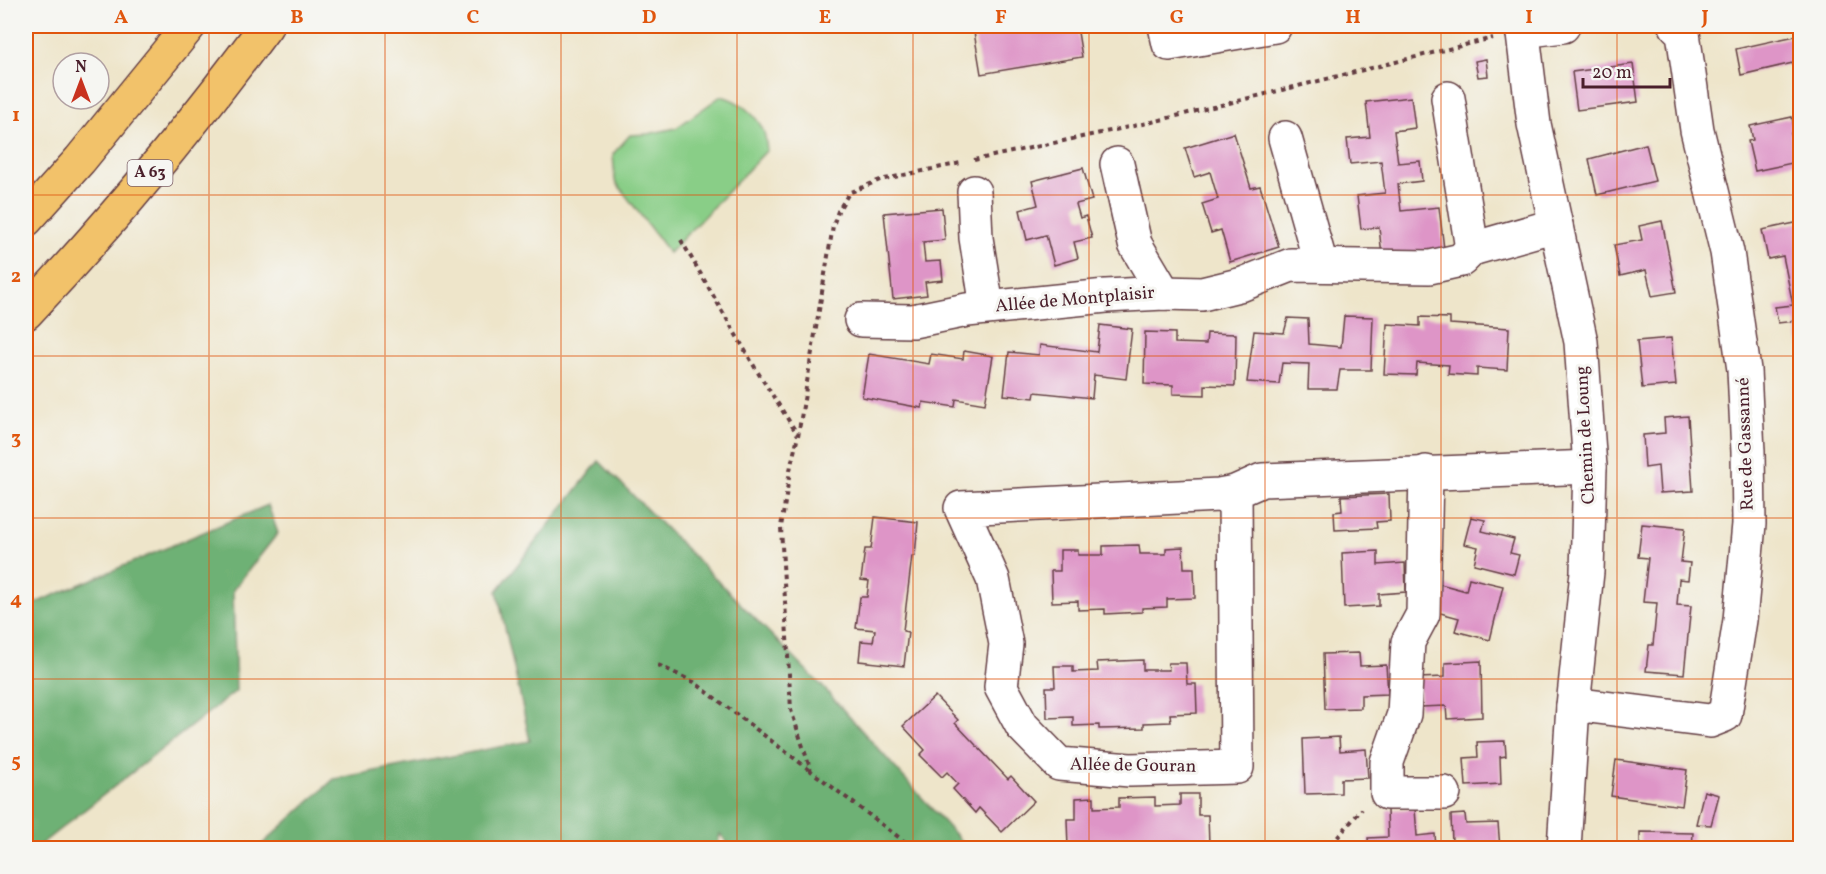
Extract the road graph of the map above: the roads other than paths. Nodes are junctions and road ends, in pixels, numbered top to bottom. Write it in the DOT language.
graph roads {
  1 [pos="189,26"];
  2 [pos="266,26"];
  3 [pos="1165,26"];
  4 [pos="1275,26"];
  5 [pos="1563,26"];
  6 [pos="1676,26"];
  7 [pos="1522,28"];
  8 [pos="1448,98"];
  9 [pos="1285,138"];
  10 [pos="1117,164"];
  11 [pos="974,192"];
  12 [pos="26,220"];
  13 [pos="1556,225"];
  14 [pos="1472,249"];
  15 [pos="1321,265"];
  16 [pos="1164,293"];
  17 [pos="987,307"];
  18 [pos="26,313"];
  19 [pos="861,320"];
  20 [pos="1590,467"];
  21 [pos="1426,472"];
  22 [pos="1234,492"];
  23 [pos="1572,706"];
  24 [pos="1443,793"];
  25 [pos="1564,849"];
  1 -- 12 [label="highway"];
  2 -- 18 [label="highway, A 63"];
  3 -- 4 [label="street"];
  5 -- 7 [label="street"];
  6 -- 23 [label="street, Rue de Gassanné"];
  7 -- 13 [label="street, Chemin de Loung"];
  8 -- 14 [label="street"];
  9 -- 15 [label="street"];
  10 -- 16 [label="street, Allée de Montplaisir"];
  11 -- 17 [label="street, Allée de Montplaisir"];
  13 -- 14 [label="street, Allée de Montplaisir"];
  13 -- 20 [label="street, Chemin de Loung"];
  14 -- 15 [label="street, Allée de Montplaisir"];
  15 -- 16 [label="street, Allée de Montplaisir"];
  16 -- 17 [label="street, Allée de Montplaisir"];
  17 -- 19 [label="street, Allée de Montplaisir"];
  20 -- 21 [label="street, Allée de Gouran"];
  20 -- 23 [label="street, Chemin de Loung"];
  21 -- 22 [label="street, Allée de Gouran"];
  21 -- 24 [label="street"];
  22 -- 22 [label="street, Allée de Gouran"];
  23 -- 25 [label="street, Chemin de Loung"];
}
